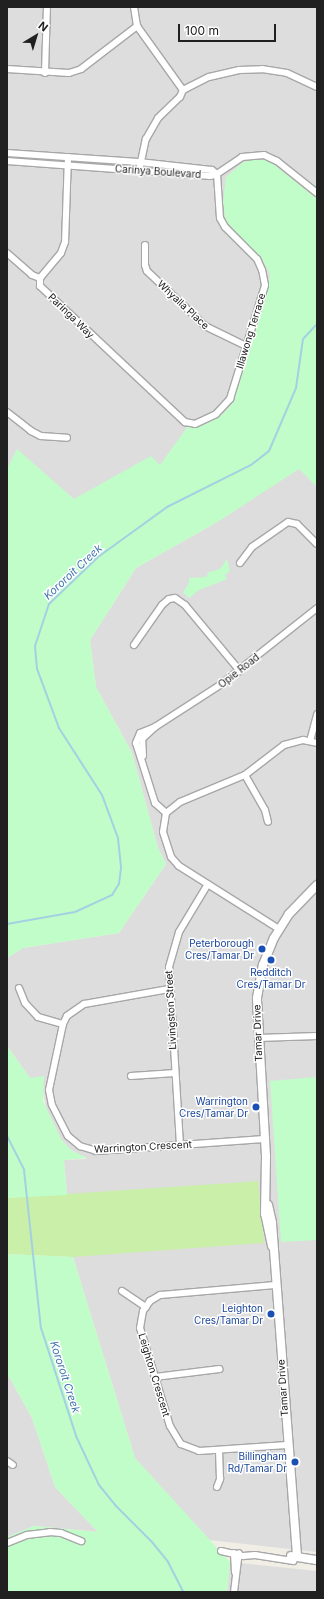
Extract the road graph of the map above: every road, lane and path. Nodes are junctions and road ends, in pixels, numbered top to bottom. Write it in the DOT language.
graph roads {
  1 [pos="47,7"];
  2 [pos="134,7"];
  3 [pos="137,26"];
  4 [pos="7,69"];
  5 [pos="45,73"];
  6 [pos="317,87"];
  7 [pos="183,90"];
  8 [pos="7,153"];
  9 [pos="68,157"];
  10 [pos="7,161"];
  11 [pos="140,162"];
  12 [pos="67,166"];
  13 [pos="140,171"];
  14 [pos="217,174"];
  15 [pos="317,193"];
  16 [pos="145,245"];
  17 [pos="7,253"];
  18 [pos="40,278"];
  19 [pos="246,346"];
  20 [pos="7,412"];
  21 [pos="184,422"];
  22 [pos="67,438"];
  23 [pos="317,544"];
  24 [pos="240,563"];
  25 [pos="317,608"];
  26 [pos="134,645"];
  27 [pos="240,671"];
  28 [pos="317,714"];
  29 [pos="310,741"];
  30 [pos="317,744"];
  31 [pos="245,775"];
  32 [pos="166,813"];
  33 [pos="268,822"];
  34 [pos="208,884"];
  35 [pos="317,885"];
  36 [pos="280,927"];
  37 [pos="19,988"];
  38 [pos="169,990"];
  39 [pos="63,1024"];
  40 [pos="317,1036"];
  41 [pos="258,1040"];
  42 [pos="175,1073"];
  43 [pos="131,1076"];
  44 [pos="265,1139"];
  45 [pos="180,1145"];
  46 [pos="275,1284"];
  47 [pos="122,1291"];
  48 [pos="146,1307"];
  49 [pos="220,1369"];
  50 [pos="155,1377"];
  51 [pos="287,1445"];
  52 [pos="219,1450"];
  53 [pos="7,1461"];
  54 [pos="13,1465"];
  55 [pos="217,1487"];
  56 [pos="81,1541"];
  57 [pos="7,1543"];
  58 [pos="221,1552"];
  59 [pos="237,1553"];
  60 [pos="294,1558"];
  61 [pos="317,1561"];
  62 [pos="234,1592"];
  1 -- 5 [label="street"];
  2 -- 3 [label="street"];
  3 -- 5 [label="street"];
  3 -- 7 [label="street"];
  4 -- 5 [label="street"];
  6 -- 7 [label="street"];
  7 -- 11 [label="street"];
  8 -- 9 [label="street, Carinya Boulevard"];
  9 -- 11 [label="street, Carinya Boulevard"];
  9 -- 12 [label="street"];
  10 -- 12 [label="street, Carinya Boulevard"];
  11 -- 13 [label="street"];
  11 -- 14 [label="street, Carinya Boulevard"];
  12 -- 13 [label="street, Carinya Boulevard"];
  12 -- 18 [label="street"];
  13 -- 14 [label="street, Carinya Boulevard"];
  14 -- 15 [label="street"];
  14 -- 19 [label="street, Illawong Terrace"];
  16 -- 19 [label="street, Whyalla Place"];
  17 -- 18 [label="street"];
  18 -- 21 [label="street, Paringa Way"];
  19 -- 21 [label="street, Illawong Terrace"];
  20 -- 22 [label="street"];
  23 -- 24 [label="street"];
  25 -- 27 [label="street, Opie Road"];
  26 -- 27 [label="street"];
  27 -- 32 [label="street, Opie Road"];
  28 -- 29 [label="street"];
  29 -- 30 [label="street"];
  29 -- 31 [label="street"];
  31 -- 32 [label="street"];
  31 -- 33 [label="street"];
  32 -- 34 [label="street"];
  34 -- 36 [label="street"];
  34 -- 38 [label="street, Livingston Street"];
  35 -- 36 [label="street, Tamar Drive"];
  36 -- 41 [label="street, Tamar Drive"];
  37 -- 39 [label="street"];
  38 -- 39 [label="street"];
  38 -- 42 [label="street, Livingston Street"];
  39 -- 45 [label="street, Warrington Crescent"];
  40 -- 41 [label="street"];
  41 -- 44 [label="street, Tamar Drive"];
  42 -- 43 [label="street"];
  42 -- 45 [label="street, Livingston Street"];
  44 -- 45 [label="street, Warrington Crescent"];
  44 -- 46 [label="street, Tamar Drive"];
  46 -- 48 [label="street"];
  46 -- 51 [label="street, Tamar Drive"];
  47 -- 48 [label="street"];
  48 -- 50 [label="street, Leighton Crescent"];
  49 -- 50 [label="street"];
  50 -- 52 [label="street, Leighton Crescent"];
  51 -- 52 [label="street, Leighton Crescent"];
  51 -- 60 [label="street, Tamar Drive"];
  52 -- 55 [label="street"];
  53 -- 54 [label="street"];
  56 -- 57 [label="street"];
  58 -- 59 [label="street"];
  59 -- 60 [label="street"];
  59 -- 62 [label="street"];
  60 -- 61 [label="street"];
}
